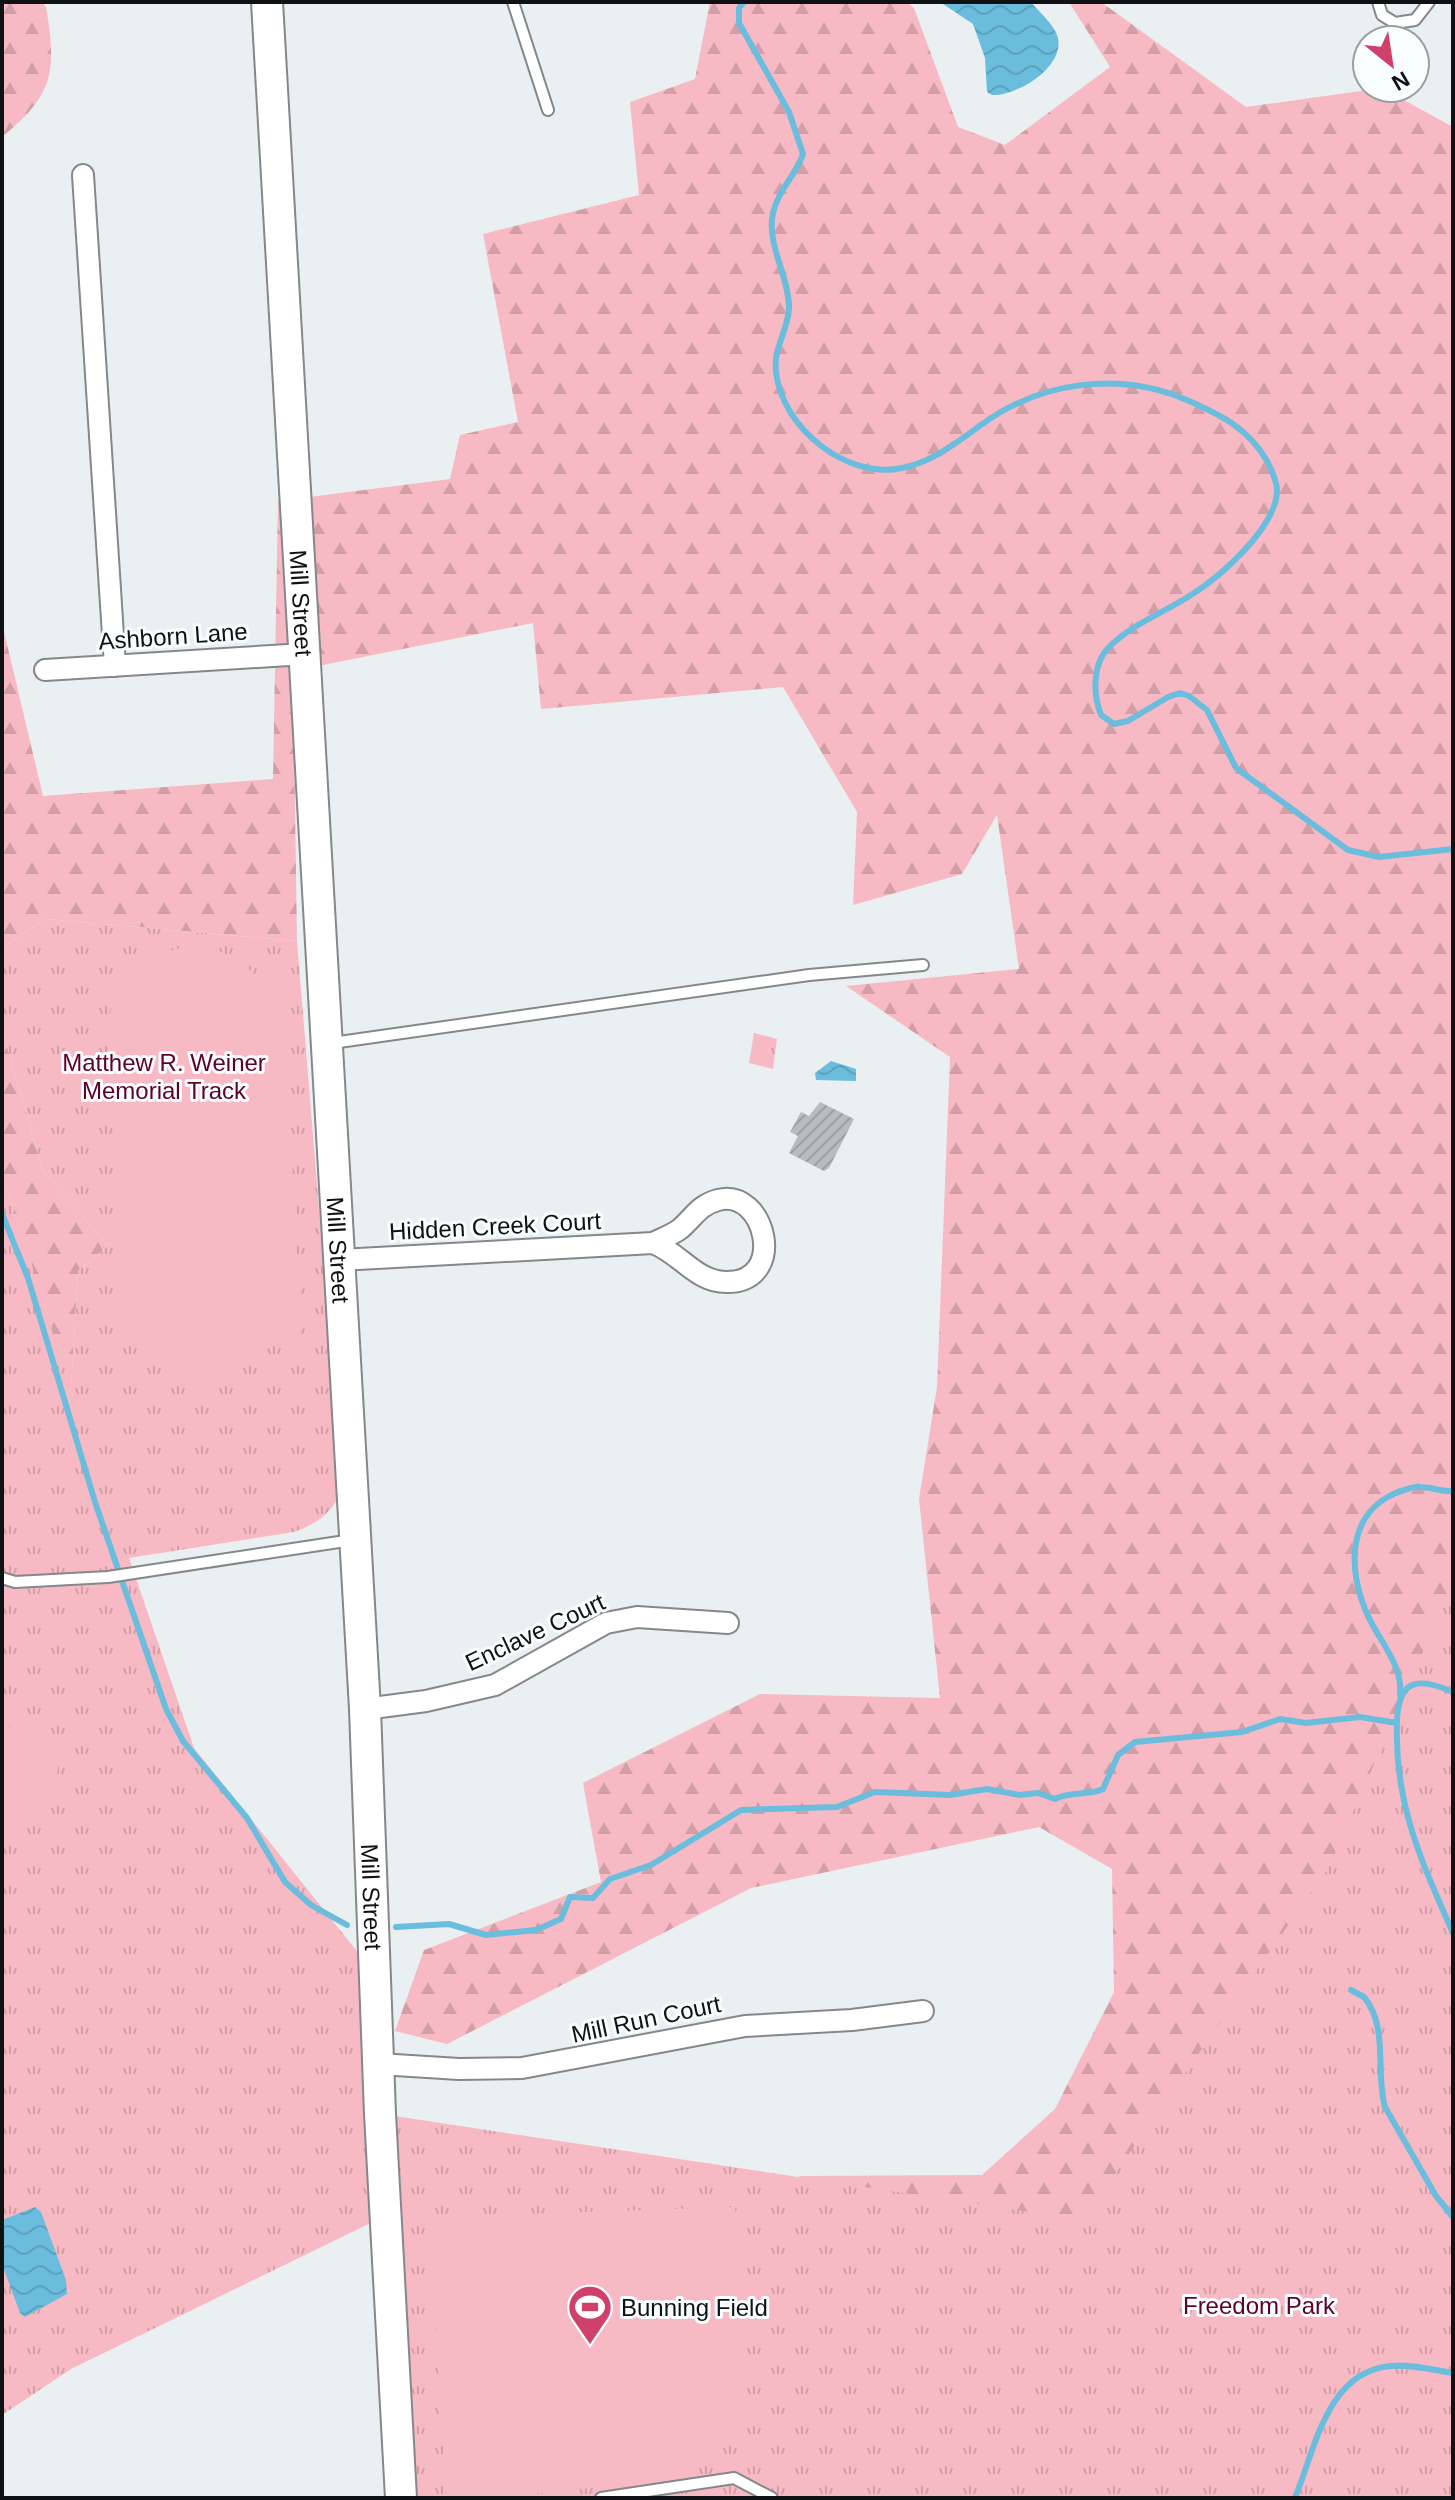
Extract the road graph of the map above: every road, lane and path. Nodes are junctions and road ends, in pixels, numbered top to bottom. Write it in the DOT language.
graph roads {
  1 [pos="267,2"];
  2 [pos="513,2"];
  3 [pos="1378,2"];
  4 [pos="1429,2"];
  5 [pos="548,110"];
  6 [pos="83,175"];
  7 [pos="305,654"];
  8 [pos="115,666"];
  9 [pos="45,670"];
  10 [pos="923,965"];
  11 [pos="326,1044"];
  12 [pos="653,1243"];
  13 [pos="340,1260"];
  14 [pos="354,1540"];
  15 [pos="2,1578"];
  16 [pos="728,1623"];
  17 [pos="365,1709"];
  18 [pos="923,2011"];
  19 [pos="379,2064"];
  20 [pos="401,2498"];
  21 [pos="601,2498"];
  22 [pos="772,2498"];
  1 -- 7 [label="street, Mill Street"];
  2 -- 5 [label="lane"];
  3 -- 4 [label="lane"];
  6 -- 8 [label="street"];
  7 -- 8 [label="street, Ashborn Lane"];
  7 -- 11 [label="street, Mill Street"];
  8 -- 9 [label="street, Ashborn Lane"];
  10 -- 11 [label="lane"];
  11 -- 13 [label="street, Mill Street"];
  12 -- 12 [label="street"];
  12 -- 13 [label="street, Hidden Creek Court"];
  13 -- 14 [label="street, Mill Street"];
  14 -- 15 [label="lane"];
  14 -- 17 [label="street, Mill Street"];
  16 -- 17 [label="street, Enclave Court"];
  17 -- 19 [label="street, Mill Street"];
  18 -- 19 [label="street, Mill Run Court"];
  19 -- 20 [label="street, Mill Street"];
  21 -- 22 [label="lane"];
}
